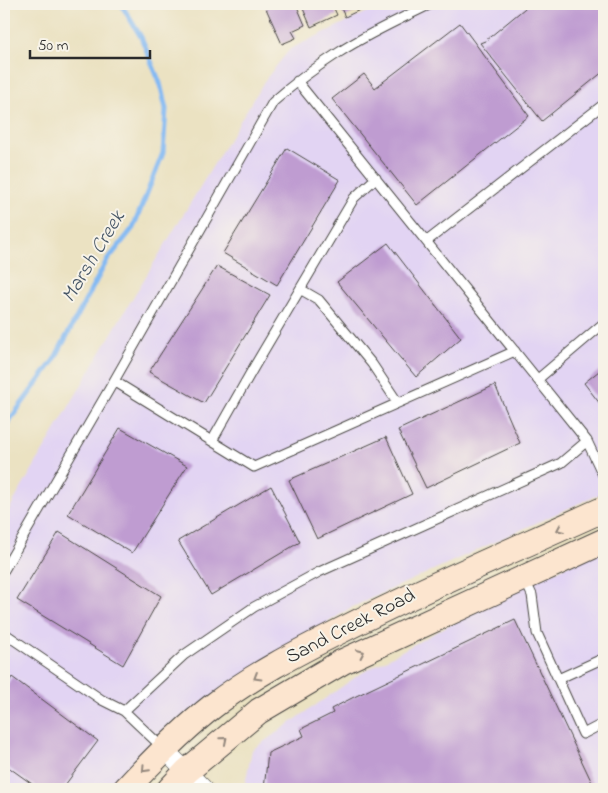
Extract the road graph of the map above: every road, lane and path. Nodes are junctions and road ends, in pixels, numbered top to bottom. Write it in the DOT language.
graph roads {
  1 [pos="431,4"];
  2 [pos="297,81"];
  3 [pos="604,104"];
  4 [pos="376,178"];
  5 [pos="427,242"];
  6 [pos="300,289"];
  7 [pos="604,323"];
  8 [pos="515,351"];
  9 [pos="538,379"];
  10 [pos="114,381"];
  11 [pos="398,403"];
  12 [pos="212,441"];
  13 [pos="587,441"];
  14 [pos="604,451"];
  15 [pos="594,456"];
  16 [pos="604,477"];
  17 [pos="604,509"];
  18 [pos="604,541"];
  19 [pos="4,570"];
  20 [pos="524,578"];
  21 [pos="4,633"];
  22 [pos="604,658"];
  23 [pos="558,679"];
  24 [pos="124,711"];
  25 [pos="604,724"];
  26 [pos="164,749"];
  27 [pos="187,771"];
  28 [pos="126,789"];
  29 [pos="170,789"];
  30 [pos="204,789"];
  1 -- 2 [label="lane"];
  2 -- 4 [label="lane"];
  2 -- 10 [label="lane"];
  3 -- 5 [label="lane"];
  4 -- 5 [label="lane"];
  4 -- 6 [label="lane"];
  5 -- 8 [label="lane"];
  6 -- 11 [label="lane"];
  6 -- 12 [label="lane"];
  7 -- 9 [label="lane"];
  8 -- 9 [label="lane"];
  8 -- 11 [label="lane"];
  9 -- 13 [label="lane"];
  10 -- 12 [label="lane"];
  10 -- 19 [label="lane"];
  11 -- 12 [label="lane"];
  13 -- 15 [label="lane"];
  13 -- 24 [label="lane"];
  14 -- 15 [label="lane"];
  15 -- 16 [label="lane"];
  17 -- 26 [label="main road, Sand Creek Road, one-way"];
  18 -- 20 [label="main road, Sand Creek Road"];
  20 -- 23 [label="lane"];
  27 -- 20 [label="main road, Sand Creek Road, one-way"];
  21 -- 24 [label="lane"];
  22 -- 23 [label="lane"];
  23 -- 25 [label="lane"];
  24 -- 26 [label="lane"];
  26 -- 27 [label="street"];
  26 -- 28 [label="main road, Sand Creek Road, one-way"];
  27 -- 29 [label="main road, Sand Creek Road"];
  27 -- 30 [label="street"];
}
